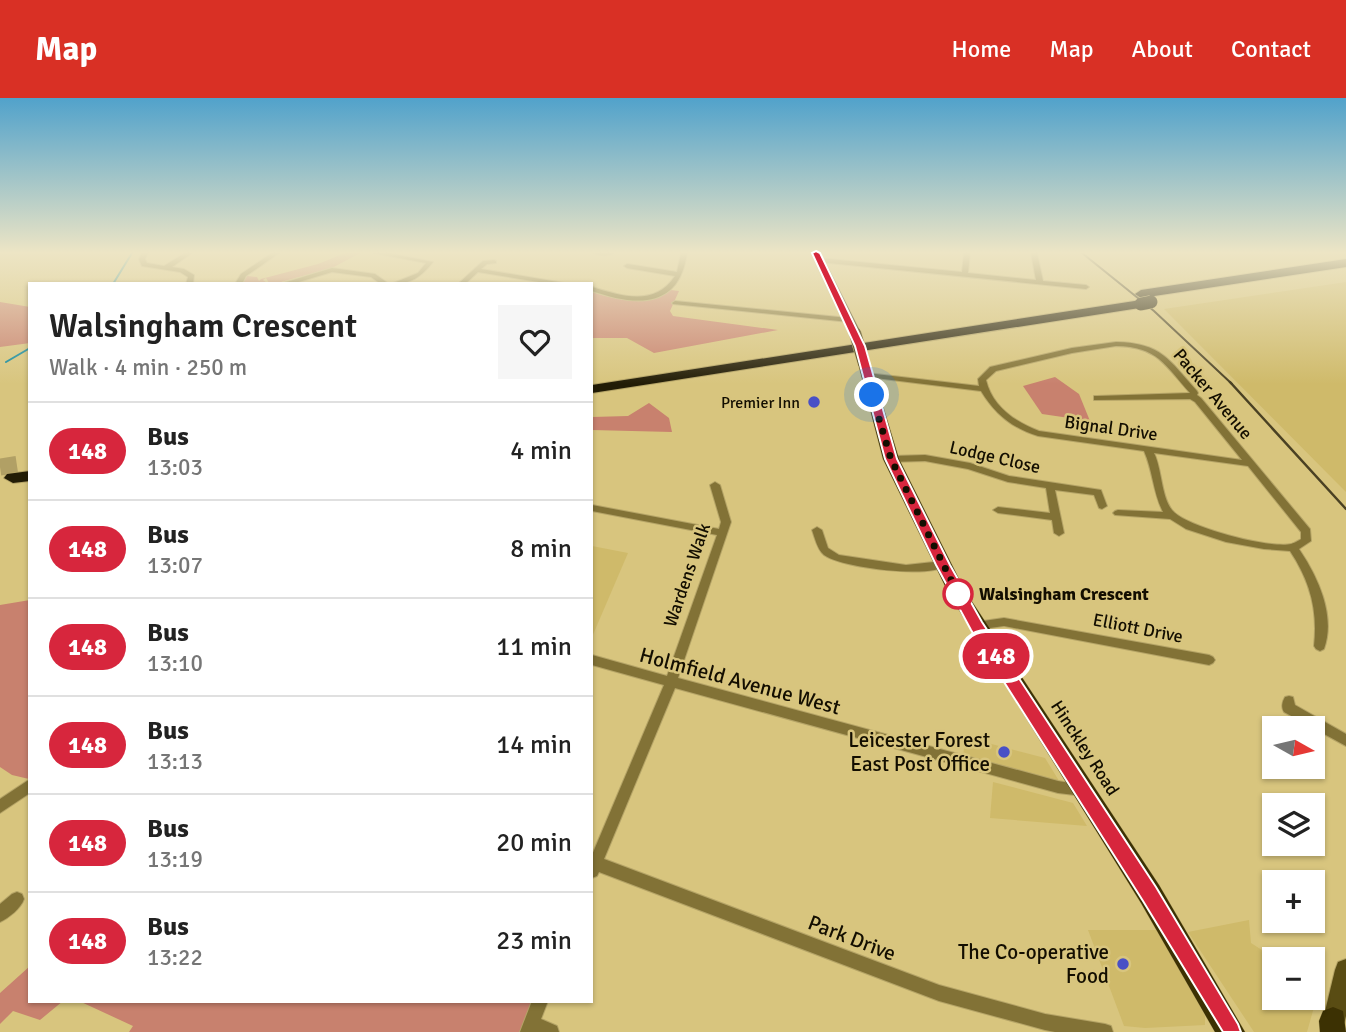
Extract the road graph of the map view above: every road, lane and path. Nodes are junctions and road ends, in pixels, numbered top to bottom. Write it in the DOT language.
graph roads {
  1 [pos="613,297"];
  2 [pos="650,297"];
  3 [pos="838,297"];
  4 [pos="1153,297"];
  5 [pos="1157,297"];
  6 [pos="1141,299"];
  7 [pos="675,303"];
  8 [pos="850,322"];
  9 [pos="866,369"];
  10 [pos="593,378"];
  11 [pos="593,389"];
  12 [pos="984,389"];
  13 [pos="1192,396"];
  14 [pos="1097,398"];
  15 [pos="1148,450"];
  16 [pos="891,459"];
  17 [pos="1252,464"];
  18 [pos="715,485"];
  19 [pos="1050,486"];
  20 [pos="1102,506"];
  21 [pos="593,508"];
  22 [pos="998,510"];
  23 [pos="1118,513"];
  24 [pos="1171,516"];
  25 [pos="1056,517"];
  26 [pos="817,530"];
  27 [pos="723,533"];
  28 [pos="1059,533"];
  29 [pos="1293,548"];
  30 [pos="943,565"];
  31 [pos="976,626"];
  32 [pos="1320,646"];
  33 [pos="593,660"];
  34 [pos="1209,660"];
  35 [pos="671,682"];
  36 [pos="1289,701"];
  37 [pos="1346,740"];
  38 [pos="28,786"];
  39 [pos="1083,789"];
  40 [pos="0,807"];
  41 [pos="593,865"];
  42 [pos="17,899"];
  43 [pos="0,914"];
  44 [pos="1346,970"];
  45 [pos="539,1003"];
  46 [pos="530,1027"];
  47 [pos="1333,1028"];
  48 [pos="551,1032"];
  49 [pos="1105,1032"];
  50 [pos="1231,1032"];
  1 -- 2 [label="street"];
  3 -- 8 [label="main road, Hinckley Road"];
  4 -- 6 [label="highway"];
  5 -- 6 [label="highway"];
  6 -- 10 [label="highway"];
  6 -- 11 [label="highway"];
  7 -- 8 [label="street"];
  8 -- 9 [label="main road, Hinckley Road, bridge"];
  9 -- 12 [label="street"];
  9 -- 16 [label="main road, Hinckley Road"];
  12 -- 13 [label="street, Packer Avenue"];
  12 -- 15 [label="street, Bignal Drive"];
  13 -- 14 [label="street"];
  13 -- 17 [label="street, Packer Avenue"];
  15 -- 17 [label="street, Bignal Drive"];
  15 -- 24 [label="street"];
  16 -- 19 [label="street, Lodge Close"];
  16 -- 30 [label="main road, Hinckley Road"];
  17 -- 29 [label="street, Packer Avenue"];
  18 -- 27 [label="street, Wardens Walk"];
  19 -- 20 [label="street, Lodge Close"];
  19 -- 25 [label="street, Lodge Close"];
  21 -- 27 [label="street"];
  22 -- 25 [label="street"];
  23 -- 24 [label="street"];
  24 -- 29 [label="street"];
  25 -- 28 [label="street, Lodge Close"];
  26 -- 30 [label="street"];
  27 -- 35 [label="street, Wardens Walk"];
  29 -- 32 [label="street"];
  30 -- 31 [label="main road, Hinckley Road"];
  31 -- 34 [label="street, Elliott Drive"];
  31 -- 39 [label="main road, Hinckley Road"];
  33 -- 35 [label="street, Holmfield Avenue West"];
  35 -- 39 [label="street, Holmfield Avenue West"];
  35 -- 41 [label="street, Wardens Walk"];
  36 -- 37 [label="street"];
  38 -- 40 [label="street"];
  39 -- 50 [label="main road, Hinckley Road"];
  41 -- 49 [label="street, Park Drive"];
  42 -- 43 [label="street"];
  44 -- 47 [label="main road"];
  45 -- 46 [label="street"];
  46 -- 48 [label="street"];
}
